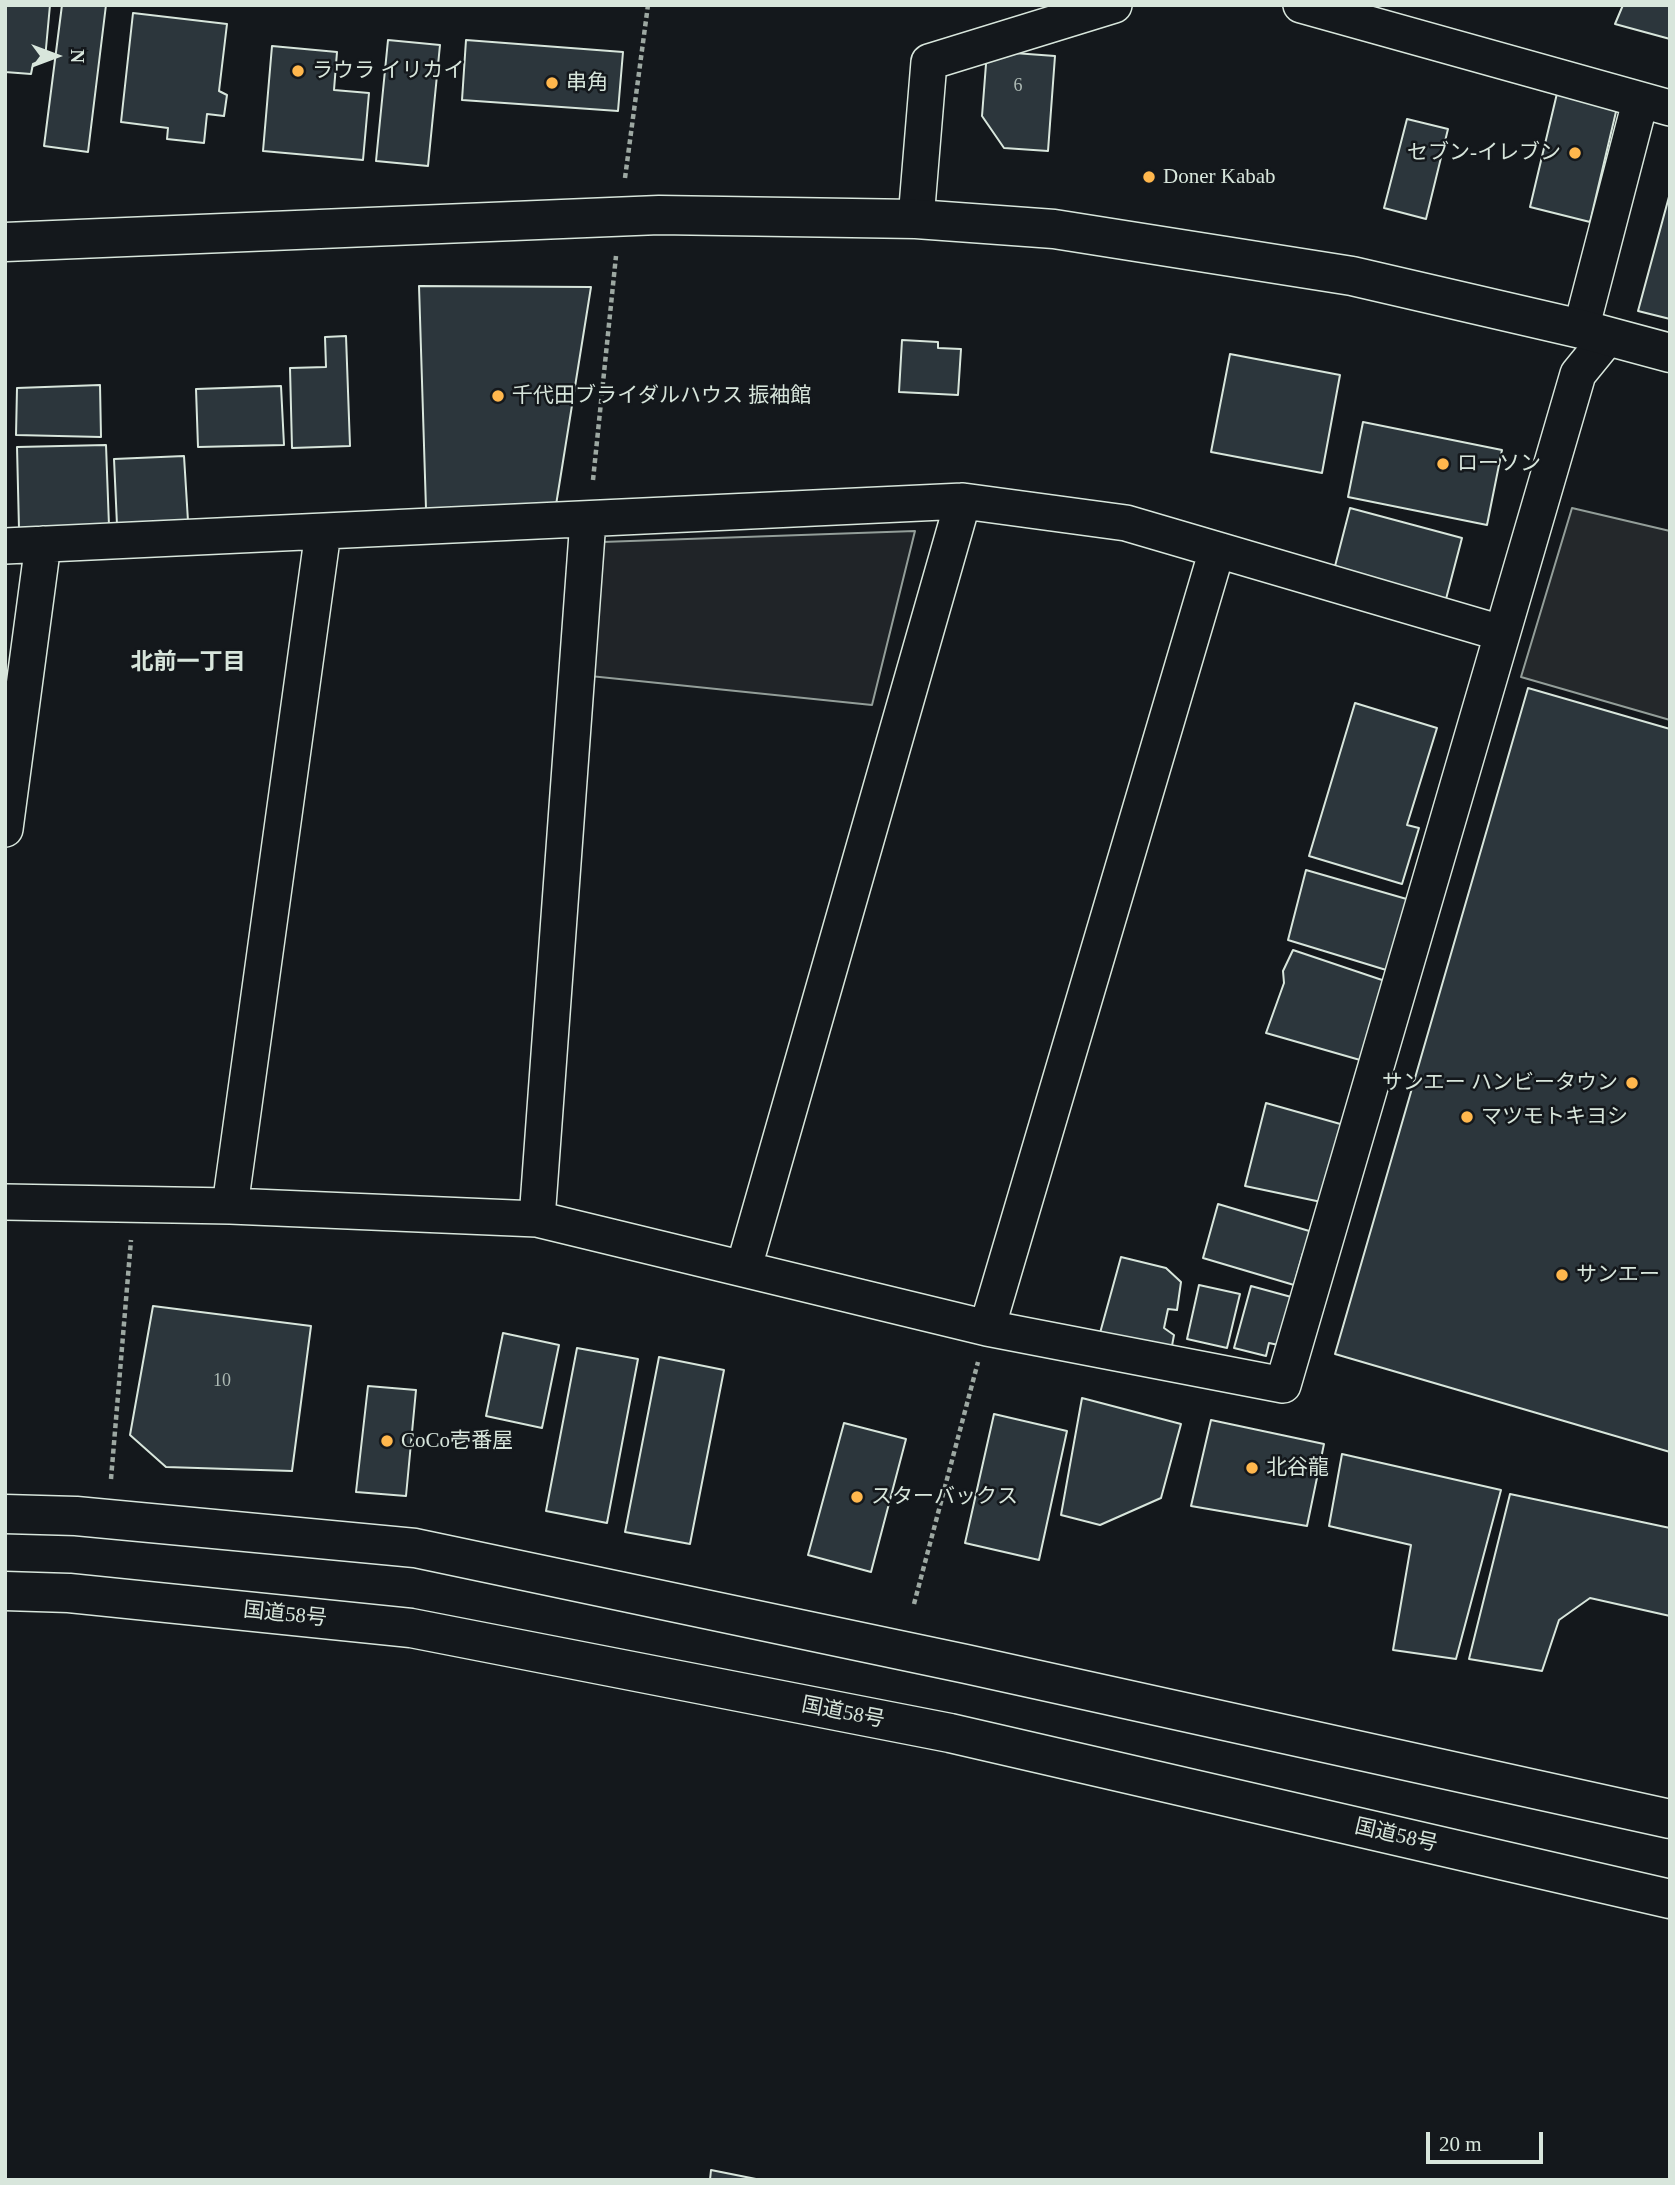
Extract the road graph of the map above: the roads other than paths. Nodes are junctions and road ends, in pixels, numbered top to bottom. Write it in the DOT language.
graph roads {
  1 [pos="1114,5"];
  2 [pos="1301,5"];
  3 [pos="1655,105"];
  4 [pos="916,219"];
  5 [pos="5,242"];
  6 [pos="1595,332"];
  7 [pos="1670,354"];
  8 [pos="962,501"];
  9 [pos="589,520"];
  10 [pos="323,532"];
  11 [pos="43,544"];
  12 [pos="5,546"];
  13 [pos="1217,550"];
  14 [pos="1501,633"];
  15 [pos="5,829"];
  16 [pos="5,1202"];
  17 [pos="230,1206"];
  18 [pos="537,1219"];
  19 [pos="744,1267"];
  20 [pos="987,1328"];
  21 [pos="5,1514"];
  22 [pos="5,1591"];
  23 [pos="1670,1819"];
  24 [pos="1670,1899"];
  1 -- 4 [label="street"];
  2 -- 3 [label="street"];
  3 -- 6 [label="street"];
  4 -- 5 [label="main road"];
  4 -- 6 [label="main road"];
  6 -- 7 [label="main road"];
  6 -- 14 [label="street"];
  8 -- 9 [label="street"];
  8 -- 13 [label="street"];
  8 -- 19 [label="street"];
  9 -- 10 [label="street"];
  9 -- 18 [label="street"];
  10 -- 11 [label="street"];
  10 -- 17 [label="street"];
  11 -- 12 [label="street"];
  11 -- 15 [label="street"];
  13 -- 14 [label="street"];
  13 -- 20 [label="street"];
  14 -- 20 [label="street"];
  16 -- 17 [label="street"];
  17 -- 18 [label="street"];
  18 -- 19 [label="street"];
  19 -- 20 [label="street"];
  21 -- 23 [label="main road"];
  22 -- 24 [label="main road, 国道58号"];
}
